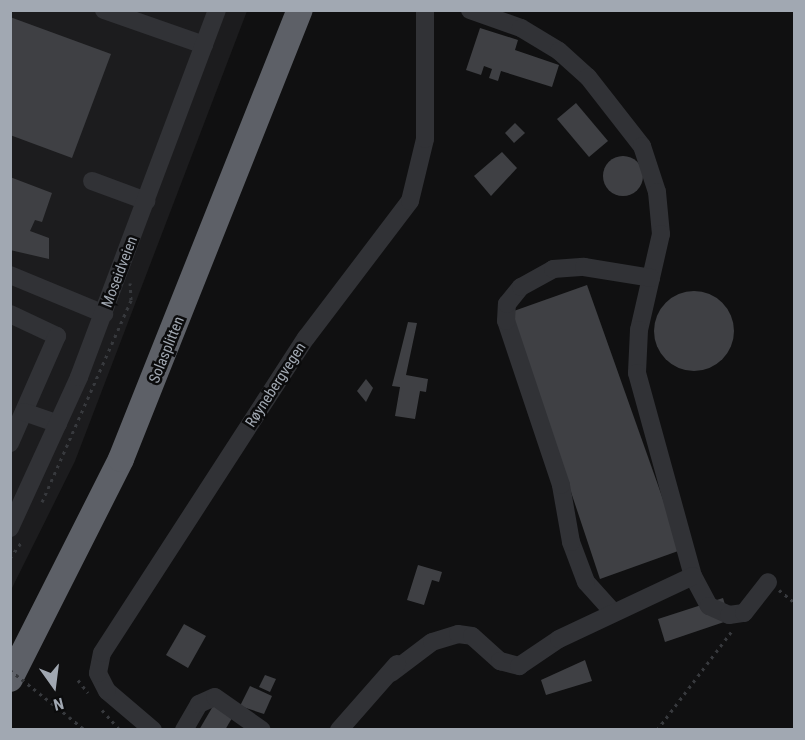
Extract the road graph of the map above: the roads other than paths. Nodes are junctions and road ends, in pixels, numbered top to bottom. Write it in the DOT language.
graph roads {
  1 [pos="104,10"];
  2 [pos="217,10"];
  3 [pos="282,10"];
  4 [pos="300,10"];
  5 [pos="425,10"];
  6 [pos="470,10"];
  7 [pos="204,45"];
  8 [pos="92,181"];
  9 [pos="146,201"];
  10 [pos="10,275"];
  11 [pos="651,278"];
  12 [pos="10,314"];
  13 [pos="104,314"];
  14 [pos="24,412"];
  15 [pos="58,424"];
  16 [pos="10,443"];
  17 [pos="10,528"];
  18 [pos="693,576"];
  19 [pos="768,582"];
  20 [pos="613,612"];
  21 [pos="10,644"];
  22 [pos="403,650"];
  23 [pos="391,673"];
  24 [pos="10,680"];
  25 [pos="153,729"];
  26 [pos="184,729"];
  27 [pos="262,729"];
  28 [pos="339,729"];
  1 -- 7 [label="street"];
  2 -- 7 [label="street, Moseidveien"];
  3 -- 21 [label="highway, Solasplitten"];
  4 -- 24 [label="highway, Solasplitten"];
  5 -- 25 [label="street, Røynebergvegen"];
  6 -- 11 [label="street"];
  7 -- 9 [label="street, Moseidveien"];
  8 -- 9 [label="street"];
  9 -- 13 [label="street, Moseidveien"];
  10 -- 13 [label="street"];
  11 -- 18 [label="street"];
  11 -- 20 [label="street"];
  12 -- 14 [label="street"];
  13 -- 15 [label="street, Moseidveien"];
  14 -- 15 [label="street"];
  14 -- 16 [label="street"];
  15 -- 17 [label="street, Moseidveien"];
  18 -- 19 [label="street"];
  18 -- 20 [label="street"];
  20 -- 23 [label="street"];
  22 -- 23 [label="street"];
  23 -- 28 [label="street"];
  26 -- 27 [label="street"];
}
